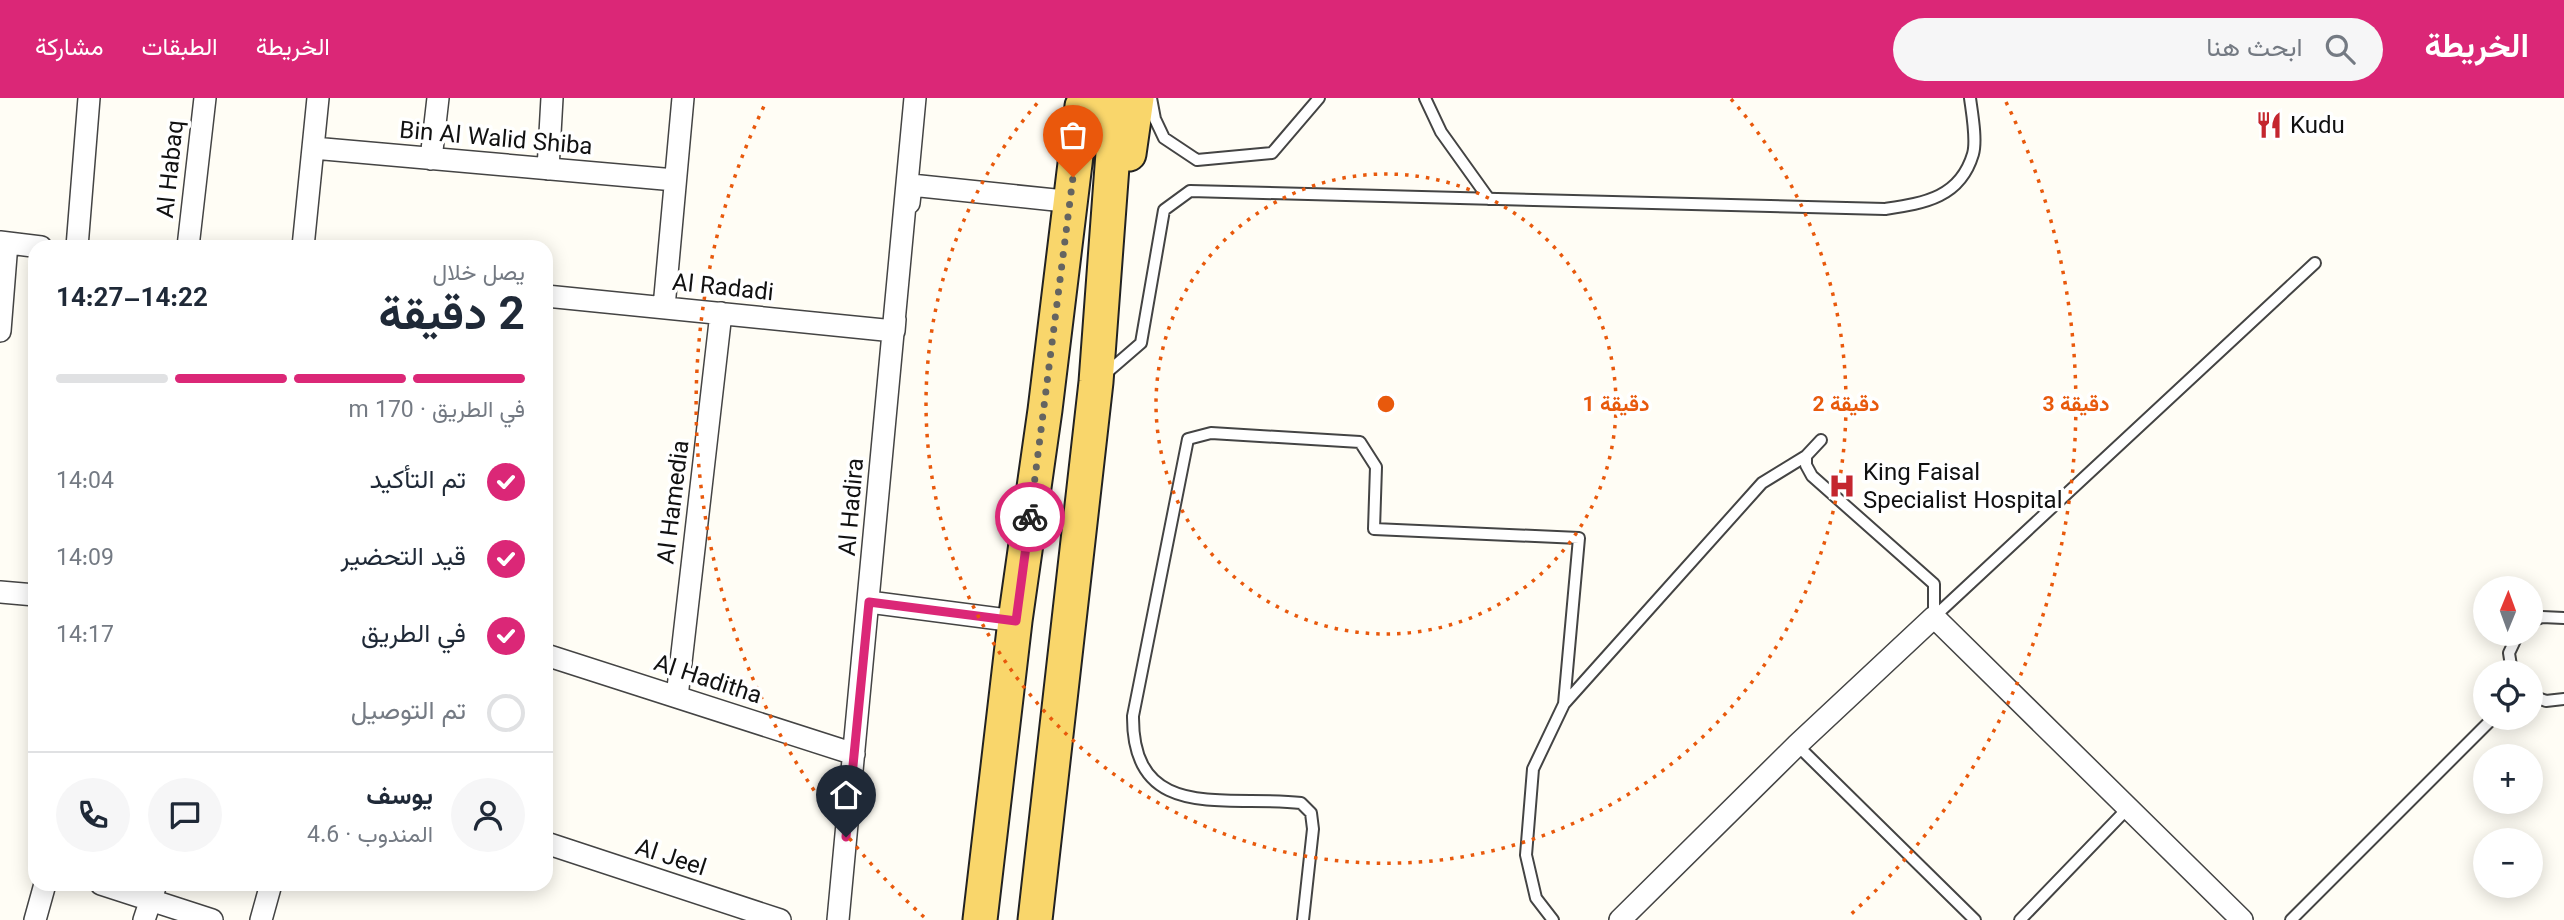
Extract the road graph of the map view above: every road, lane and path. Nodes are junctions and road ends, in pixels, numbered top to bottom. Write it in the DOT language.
graph roads {
  1 [pos="89,98"];
  2 [pos="205,98"];
  3 [pos="318,98"];
  4 [pos="438,98"];
  5 [pos="552,98"];
  6 [pos="683,98"];
  7 [pos="915,98"];
  8 [pos="1063,98"];
  9 [pos="1088,98"];
  10 [pos="1108,98"];
  11 [pos="1137,98"];
  12 [pos="1151,98"];
  13 [pos="1319,98"];
  14 [pos="1425,98"];
  15 [pos="1970,98"];
  16 [pos="313,148"];
  17 [pos="431,159"];
  18 [pos="548,169"];
  19 [pos="675,180"];
  20 [pos="1489,199"];
  21 [pos="1055,200"];
  22 [pos="78,240"];
  23 [pos="189,240"];
  24 [pos="304,240"];
  25 [pos="4,243"];
  26 [pos="28,246"];
  27 [pos="2315,263"];
  28 [pos="553,297"];
  29 [pos="664,307"];
  30 [pos="721,313"];
  31 [pos="0,331"];
  32 [pos="894,331"];
  33 [pos="1096,382"];
  34 [pos="1045,410"];
  35 [pos="1821,440"];
  36 [pos="1806,456"];
  37 [pos="0,592"];
  38 [pos="28,594"];
  39 [pos="869,602"];
  40 [pos="1934,617"];
  41 [pos="2543,617"];
  42 [pos="2564,618"];
  43 [pos="1016,621"];
  44 [pos="553,657"];
  45 [pos="677,697"];
  46 [pos="2564,699"];
  47 [pos="2543,700"];
  48 [pos="1564,704"];
  49 [pos="2481,730"];
  50 [pos="1797,745"];
  51 [pos="854,754"];
  52 [pos="2127,808"];
  53 [pos="553,845"];
  54 [pos="43,891"];
  55 [pos="121,891"];
  56 [pos="269,891"];
  57 [pos="150,901"];
  58 [pos="206,919"];
  59 [pos="35,920"];
  60 [pos="261,920"];
  61 [pos="779,920"];
  62 [pos="838,920"];
  63 [pos="980,920"];
  64 [pos="1035,920"];
  65 [pos="1303,920"];
  66 [pos="1553,920"];
  67 [pos="1619,920"];
  68 [pos="1975,920"];
  69 [pos="2020,920"];
  70 [pos="2242,920"];
  71 [pos="2291,920"];
  1 -- 22 [label="street"];
  2 -- 23 [label="street, Al Habaq"];
  3 -- 16 [label="street"];
  4 -- 17 [label="street"];
  5 -- 18 [label="street"];
  6 -- 19 [label="street"];
  7 -- 32 [label="street, Al Hadira"];
  8 -- 21 [label="main road"];
  9 -- 34 [label="main road"];
  10 -- 33 [label="main road"];
  11 -- 33 [label="main road"];
  12 -- 13 [label="lane"];
  14 -- 20 [label="lane"];
  15 -- 20 [label="lane"];
  16 -- 17 [label="street, Bin Al Walid Shiba"];
  16 -- 24 [label="street"];
  17 -- 18 [label="street, Bin Al Walid Shiba"];
  18 -- 19 [label="street, Bin Al Walid Shiba"];
  19 -- 29 [label="street"];
  20 -- 33 [label="lane"];
  21 -- 32 [label="street"];
  21 -- 34 [label="main road"];
  25 -- 26 [label="street"];
  25 -- 31 [label="street"];
  27 -- 40 [label="lane"];
  28 -- 29 [label="street, Al Radadi"];
  29 -- 30 [label="street, Al Radadi"];
  30 -- 32 [label="street, Al Radadi"];
  30 -- 45 [label="street, Al Hamedia"];
  32 -- 39 [label="street, Al Hadira"];
  33 -- 64 [label="main road"];
  34 -- 43 [label="main road"];
  35 -- 36 [label="lane"];
  36 -- 40 [label="lane"];
  36 -- 48 [label="lane"];
  37 -- 38 [label="street"];
  39 -- 43 [label="street"];
  39 -- 51 [label="street, Al Hadira"];
  40 -- 50 [label="street"];
  40 -- 52 [label="street"];
  41 -- 42 [label="lane"];
  43 -- 63 [label="main road"];
  44 -- 45 [label="street, Al Haditha"];
  45 -- 51 [label="street, Al Haditha"];
  46 -- 47 [label="lane"];
  48 -- 65 [label="lane"];
  48 -- 66 [label="lane"];
  49 -- 71 [label="lane"];
  50 -- 67 [label="street"];
  50 -- 68 [label="lane"];
  51 -- 62 [label="street, Al Hadira"];
  52 -- 69 [label="lane"];
  52 -- 70 [label="street"];
  53 -- 61 [label="street, Al Jeel"];
  54 -- 59 [label="street"];
  55 -- 57 [label="street"];
  56 -- 60 [label="street"];
  57 -- 58 [label="street"];
}
